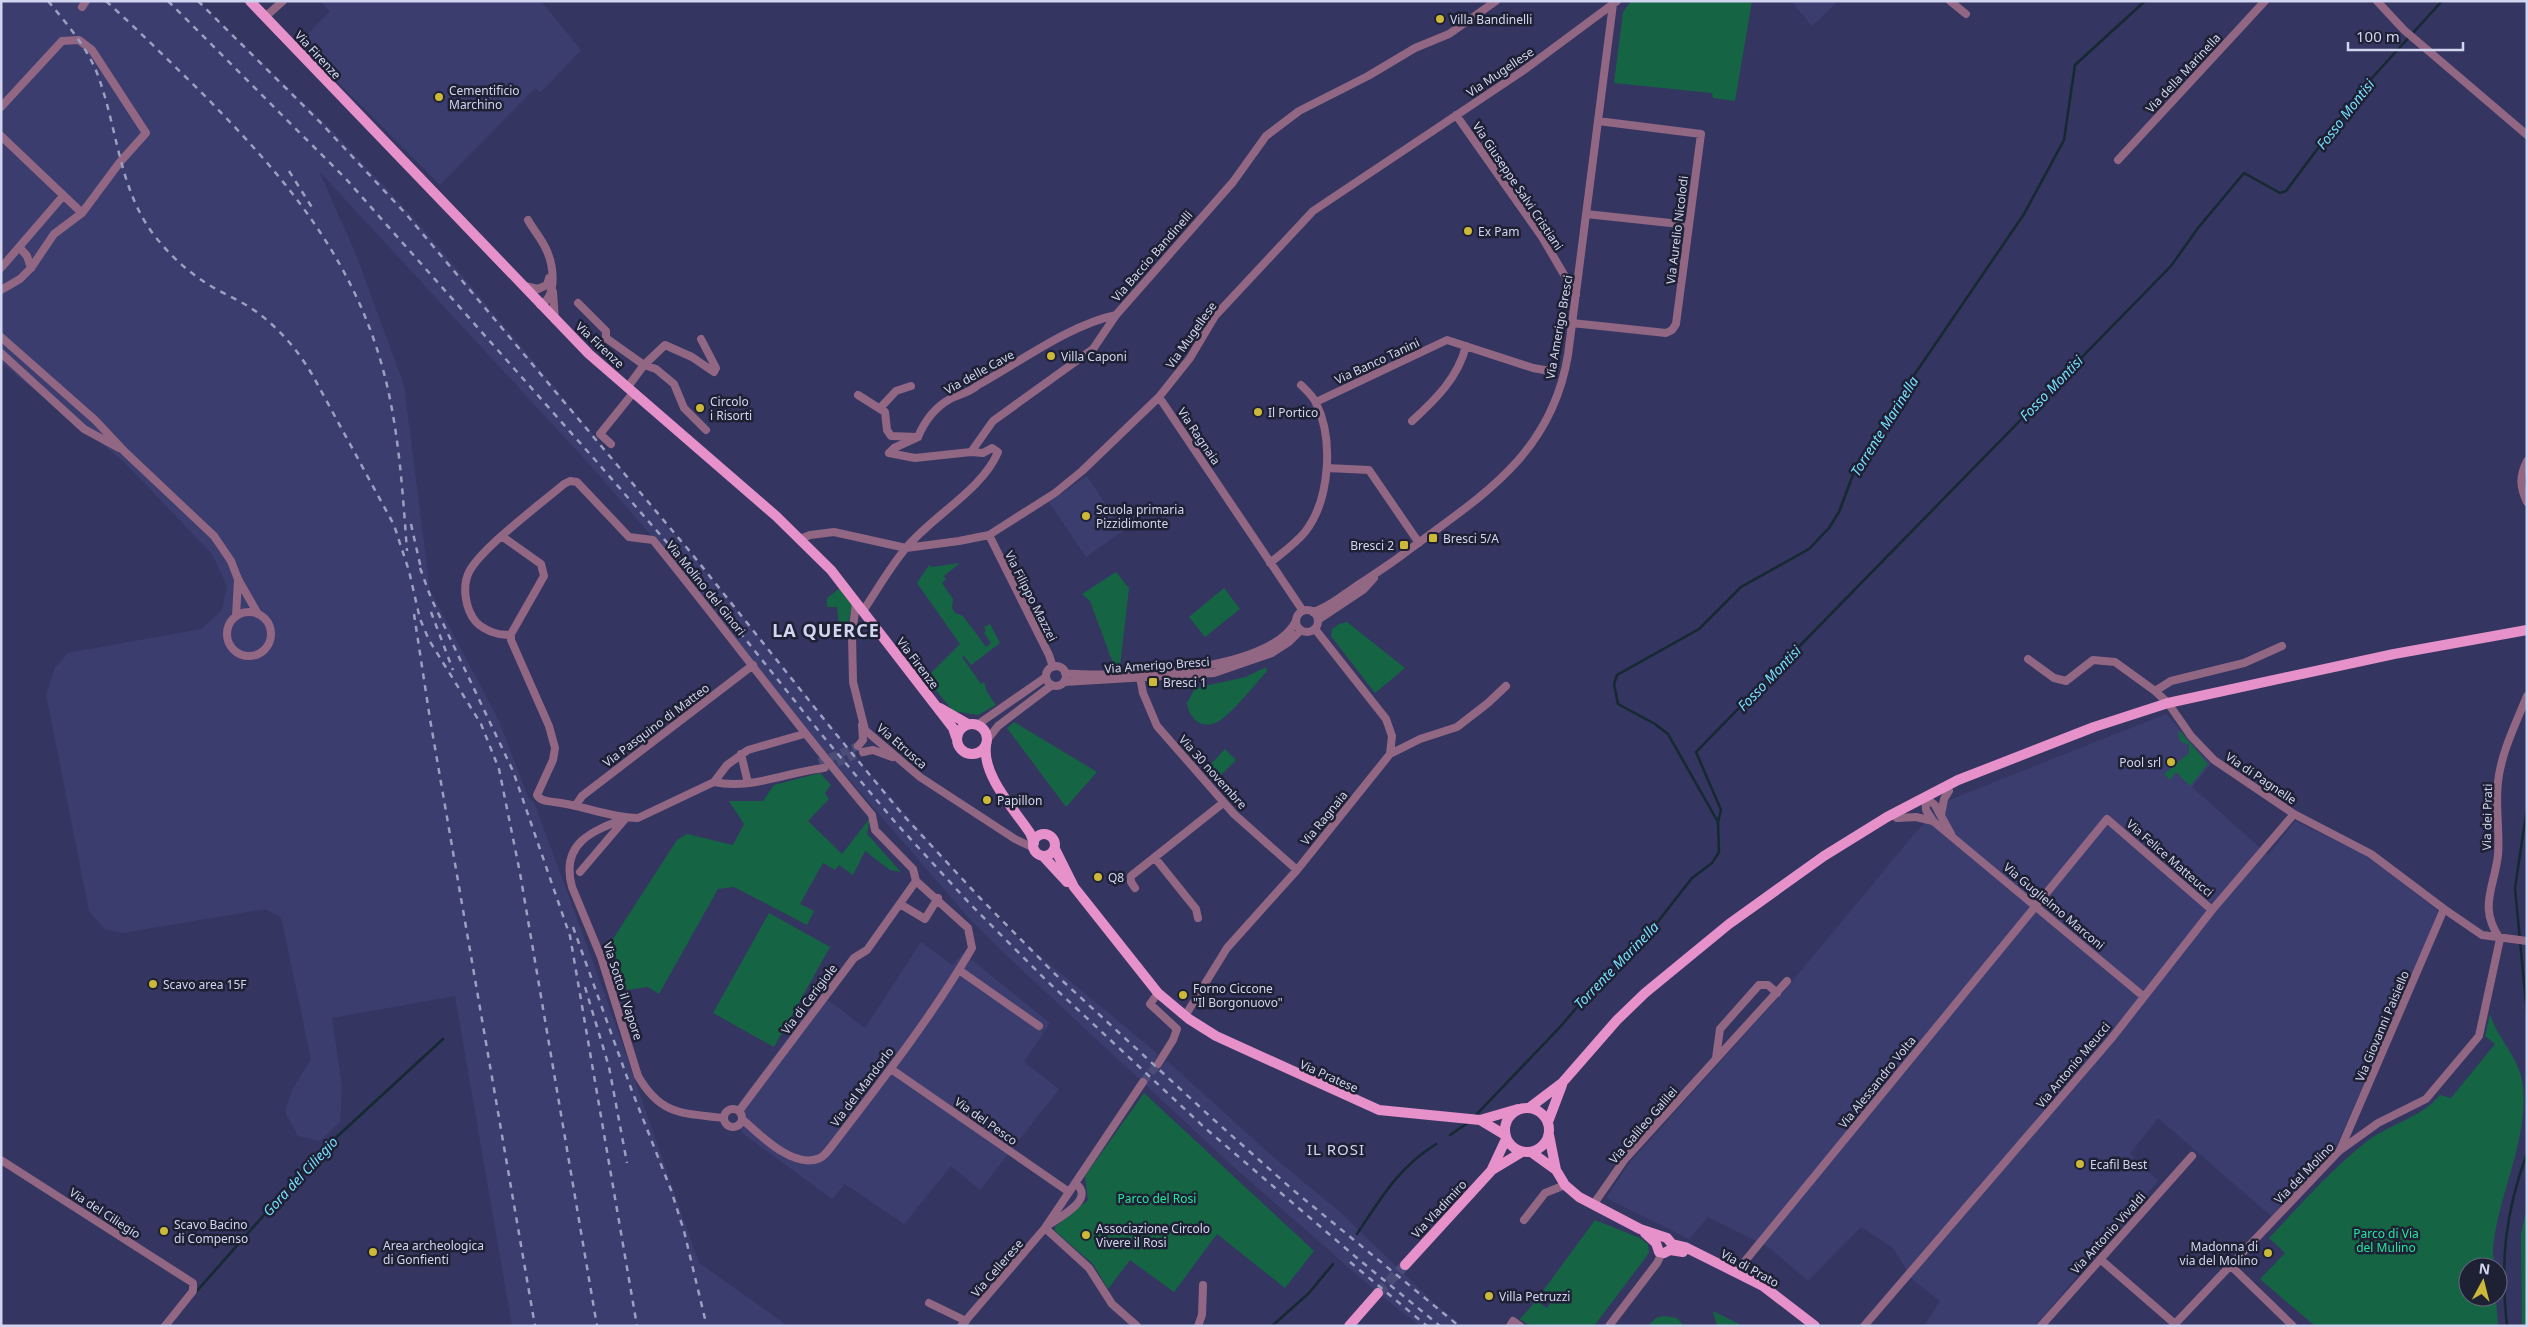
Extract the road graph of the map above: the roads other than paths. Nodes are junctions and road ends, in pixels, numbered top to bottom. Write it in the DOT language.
graph roads {
  1 [pos="250,1"];
  2 [pos="283,1"];
  3 [pos="1496,1"];
  4 [pos="1950,1"];
  5 [pos="2265,1"];
  6 [pos="2377,1"];
  7 [pos="1615,3"];
  8 [pos="1966,14"];
  9 [pos="265,17"];
  10 [pos="1,107"];
  11 [pos="1456,115"];
  12 [pos="1598,121"];
  13 [pos="2527,135"];
  14 [pos="1,136"];
  15 [pos="2118,160"];
  16 [pos="63,196"];
  17 [pos="82,213"];
  18 [pos="1586,214"];
  19 [pos="528,220"];
  20 [pos="1689,225"];
  21 [pos="20,248"];
  22 [pos="1,268"];
  23 [pos="31,268"];
  24 [pos="518,282"];
  25 [pos="550,287"];
  26 [pos="1,290"];
  27 [pos="1576,295"];
  28 [pos="578,303"];
  29 [pos="540,305"];
  30 [pos="1116,315"];
  31 [pos="554,320"];
  32 [pos="1572,323"];
  33 [pos="1,337"];
  34 [pos="702,339"];
  35 [pos="1466,346"];
  36 [pos="1,352"];
  37 [pos="644,365"];
  38 [pos="1550,371"];
  39 [pos="1301,385"];
  40 [pos="911,386"];
  41 [pos="630,390"];
  42 [pos="858,395"];
  43 [pos="1159,397"];
  44 [pos="1316,402"];
  45 [pos="881,407"];
  46 [pos="1412,421"];
  47 [pos="706,430"];
  48 [pos="918,437"];
  49 [pos="610,444"];
  50 [pos="125,452"];
  51 [pos="971,452"];
  52 [pos="2527,461"];
  53 [pos="1326,468"];
  54 [pos="2527,502"];
  55 [pos="989,535"];
  56 [pos="503,537"];
  57 [pos="800,539"];
  58 [pos="1418,543"];
  59 [pos="906,548"];
  60 [pos="1270,563"];
  61 [pos="1376,575"];
  62 [pos="238,579"];
  63 [pos="860,607"];
  64 [pos="1303,611"];
  65 [pos="1313,612"];
  66 [pos="258,614"];
  67 [pos="236,616"];
  68 [pos="1318,620"];
  69 [pos="1296,621"];
  70 [pos="1315,629"];
  71 [pos="1301,630"];
  72 [pos="2527,630"];
  73 [pos="511,634"];
  74 [pos="2282,646"];
  75 [pos="2028,659"];
  76 [pos="752,666"];
  77 [pos="1053,667"];
  78 [pos="1065,673"];
  79 [pos="1139,676"];
  80 [pos="1046,677"];
  81 [pos="1064,682"];
  82 [pos="1052,685"];
  83 [pos="1506,686"];
  84 [pos="2155,691"];
  85 [pos="2527,696"];
  86 [pos="857,701"];
  87 [pos="933,704"];
  88 [pos="2168,704"];
  89 [pos="972,725"];
  90 [pos="804,734"];
  91 [pos="956,737"];
  92 [pos="986,743"];
  93 [pos="964,753"];
  94 [pos="741,754"];
  95 [pos="1390,754"];
  96 [pos="904,764"];
  97 [pos="822,765"];
  98 [pos="1987,770"];
  99 [pos="990,774"];
  100 [pos="714,782"];
  101 [pos="748,783"];
  102 [pos="1949,791"];
  103 [pos="1927,801"];
  104 [pos="1223,803"];
  105 [pos="576,805"];
  106 [pos="600,811"];
  107 [pos="1017,814"];
  108 [pos="2294,814"];
  109 [pos="1941,815"];
  110 [pos="626,818"];
  111 [pos="1897,818"];
  112 [pos="1933,821"];
  113 [pos="600,827"];
  114 [pos="1867,831"];
  115 [pos="1044,834"];
  116 [pos="1951,834"];
  117 [pos="1034,845"];
  118 [pos="1054,849"];
  119 [pos="1043,856"];
  120 [pos="1156,858"];
  121 [pos="1297,870"];
  122 [pos="580,872"];
  123 [pos="916,881"];
  124 [pos="1074,888"];
  125 [pos="1135,888"];
  126 [pos="938,898"];
  127 [pos="900,904"];
  128 [pos="2036,905"];
  129 [pos="2212,910"];
  130 [pos="2444,910"];
  131 [pos="1198,918"];
  132 [pos="2503,939"];
  133 [pos="2527,941"];
  134 [pos="959,970"];
  135 [pos="1787,981"];
  136 [pos="1777,992"];
  137 [pos="1158,993"];
  138 [pos="2143,996"];
  139 [pos="1187,1018"];
  140 [pos="1039,1026"];
  141 [pos="1719,1039"];
  142 [pos="1731,1043"];
  143 [pos="1714,1062"];
  144 [pos="1158,1064"];
  145 [pos="891,1068"];
  146 [pos="1143,1082"];
  147 [pos="1562,1083"];
  148 [pos="1523,1108"];
  149 [pos="739,1111"];
  150 [pos="724,1118"];
  151 [pos="1476,1119"];
  152 [pos="740,1122"];
  153 [pos="1548,1122"];
  154 [pos="1549,1135"];
  155 [pos="1506,1137"];
  156 [pos="2339,1151"];
  157 [pos="1526,1152"];
  158 [pos="2192,1156"];
  159 [pos="1,1160"];
  160 [pos="1556,1170"];
  161 [pos="1491,1171"];
  162 [pos="1075,1183"];
  163 [pos="1565,1184"];
  164 [pos="1068,1192"];
  165 [pos="1593,1206"];
  166 [pos="1524,1220"];
  167 [pos="1045,1228"];
  168 [pos="1659,1240"];
  169 [pos="1668,1249"];
  170 [pos="2100,1259"];
  171 [pos="1405,1265"];
  172 [pos="2230,1265"];
  173 [pos="1736,1272"];
  174 [pos="1204,1285"];
  175 [pos="1378,1293"];
  176 [pos="930,1303"];
  177 [pos="964,1323"];
  178 [pos="165,1325"];
  179 [pos="2174,1325"];
  180 [pos="1137,1326"];
  181 [pos="1198,1326"];
  182 [pos="1349,1326"];
  183 [pos="1510,1326"];
  184 [pos="1520,1326"];
  185 [pos="1609,1326"];
  186 [pos="1815,1326"];
  187 [pos="1864,1326"];
  188 [pos="2042,1326"];
  189 [pos="2293,1326"];
  1 -- 9 [label="main road, Via Firenze"];
  2 -- 9 [label="street"];
  3 -- 30 [label="street, Via Baccio Bandinelli"];
  4 -- 8 [label="street"];
  5 -- 15 [label="street, Via della Marinella"];
  6 -- 13 [label="street"];
  7 -- 11 [label="street, Via Mugellese"];
  7 -- 12 [label="street, Via Amerigo Bresci"];
  9 -- 24 [label="main road, Via Firenze"];
  10 -- 17 [label="street"];
  11 -- 27 [label="street, Via Giuseppe Salvi Cristiani"];
  11 -- 43 [label="street, Via Mugellese"];
  12 -- 18 [label="street, Via Amerigo Bresci"];
  12 -- 20 [label="street, Via Aurelio Nicolodi"];
  14 -- 16 [label="street"];
  16 -- 17 [label="street"];
  16 -- 21 [label="street"];
  17 -- 23 [label="street"];
  18 -- 20 [label="street"];
  18 -- 27 [label="street, Via Amerigo Bresci"];
  19 -- 25 [label="street"];
  20 -- 32 [label="street, Via Aurelio Nicolodi"];
  21 -- 22 [label="street"];
  21 -- 23 [label="street"];
  23 -- 26 [label="street"];
  24 -- 25 [label="street"];
  24 -- 29 [label="main road, Via Firenze"];
  25 -- 29 [label="street"];
  25 -- 31 [label="street"];
  27 -- 32 [label="street, Via Amerigo Bresci"];
  28 -- 37 [label="street"];
  29 -- 31 [label="main road, Via Firenze"];
  30 -- 48 [label="street, Via delle Cave"];
  30 -- 51 [label="street, Via Baccio Bandinelli"];
  31 -- 41 [label="main road, Via Firenze"];
  32 -- 58 [label="street, Via Amerigo Bresci"];
  33 -- 50 [label="street"];
  34 -- 37 [label="street"];
  35 -- 38 [label="street"];
  35 -- 44 [label="street, Via Banco Tanini"];
  35 -- 46 [label="street"];
  36 -- 50 [label="street"];
  37 -- 41 [label="street"];
  37 -- 47 [label="street"];
  39 -- 44 [label="street"];
  40 -- 45 [label="street"];
  41 -- 49 [label="street"];
  41 -- 57 [label="main road, Via Firenze"];
  42 -- 45 [label="street"];
  43 -- 55 [label="street, Via Mugellese"];
  43 -- 60 [label="street, Via Ragnaia"];
  44 -- 53 [label="street"];
  45 -- 48 [label="street"];
  48 -- 51 [label="street"];
  50 -- 62 [label="street"];
  51 -- 59 [label="street"];
  52 -- 54 [label="street"];
  53 -- 58 [label="street"];
  53 -- 60 [label="street"];
  55 -- 59 [label="street, Via Mugellese"];
  55 -- 77 [label="street, Via Filippo Mazzei"];
  56 -- 73 [label="street"];
  56 -- 73 [label="street, Via Molino del Ginori"];
  56 -- 76 [label="street, Via Molino del Ginori"];
  57 -- 59 [label="street, Via Mugellese"];
  57 -- 63 [label="main road, Via Firenze"];
  58 -- 61 [label="street, Via Amerigo Bresci"];
  59 -- 63 [label="street"];
  60 -- 64 [label="street, Via Ragnaia"];
  61 -- 65 [label="street, Via Amerigo Bresci"];
  61 -- 68 [label="street, Via Amerigo Bresci"];
  62 -- 66 [label="street"];
  62 -- 67 [label="street"];
  63 -- 86 [label="street, Via Etrusca"];
  63 -- 87 [label="main road, Via Firenze"];
  64 -- 65 [label="street"];
  64 -- 69 [label="street, Via Amerigo Bresci"];
  65 -- 68 [label="street"];
  66 -- 67 [label="street"];
  66 -- 67 [label="street"];
  68 -- 70 [label="street"];
  69 -- 71 [label="street"];
  69 -- 79 [label="street, Via Amerigo Bresci"];
  70 -- 71 [label="street"];
  70 -- 95 [label="street"];
  71 -- 79 [label="street, Via Amerigo Bresci"];
  72 -- 88 [label="main road"];
  73 -- 105 [label="street"];
  74 -- 84 [label="street"];
  75 -- 84 [label="street, Via di Pagnelle"];
  76 -- 90 [label="street, Via Molino del Ginori"];
  76 -- 105 [label="street, Via Pasquino di Matteo"];
  77 -- 78 [label="street"];
  77 -- 80 [label="street"];
  78 -- 79 [label="street, Via Amerigo Bresci"];
  78 -- 81 [label="street"];
  79 -- 81 [label="street, Via Amerigo Bresci"];
  79 -- 104 [label="street, Via 30 novembre"];
  80 -- 82 [label="street"];
  80 -- 89 [label="street"];
  81 -- 82 [label="street"];
  82 -- 92 [label="street"];
  83 -- 95 [label="street"];
  84 -- 88 [label="street, Via di Pagnelle"];
  85 -- 132 [label="street, Via dei Prati"];
  86 -- 96 [label="street, Via Etrusca"];
  86 -- 96 [label="street"];
  87 -- 89 [label="main road, Via Firenze"];
  87 -- 91 [label="main road, Via Firenze"];
  88 -- 98 [label="main road"];
  88 -- 108 [label="street, Via di Pagnelle"];
  89 -- 91 [label="main road"];
  89 -- 92 [label="main road, Via Firenze"];
  90 -- 94 [label="street"];
  90 -- 123 [label="street"];
  91 -- 93 [label="main road, Via Firenze"];
  92 -- 93 [label="main road"];
  92 -- 99 [label="main road, Via Firenze"];
  93 -- 99 [label="main road, Via Firenze"];
  94 -- 100 [label="street"];
  94 -- 101 [label="street"];
  95 -- 121 [label="street, Via Ragnaia"];
  96 -- 117 [label="street, Via Etrusca"];
  97 -- 101 [label="street"];
  98 -- 102 [label="main road"];
  98 -- 103 [label="main road"];
  99 -- 107 [label="main road, Via Firenze"];
  100 -- 101 [label="street"];
  100 -- 110 [label="street, Via Sotto il Vapore"];
  102 -- 103 [label="main road"];
  102 -- 109 [label="street"];
  103 -- 109 [label="street, Via Guglielmo Marconi"];
  103 -- 111 [label="main road"];
  103 -- 112 [label="street, Via Guglielmo Marconi"];
  103 -- 114 [label="main road"];
  104 -- 120 [label="street"];
  104 -- 121 [label="street, Via 30 novembre"];
  105 -- 106 [label="street"];
  106 -- 110 [label="street"];
  106 -- 113 [label="street"];
  107 -- 115 [label="main road, Via Firenze"];
  107 -- 117 [label="main road, Via Firenze"];
  108 -- 129 [label="street, Via Antonio Meucci"];
  108 -- 130 [label="street, Via di Pagnelle"];
  109 -- 116 [label="street, Via Guglielmo Marconi"];
  110 -- 113 [label="street, Via Sotto il Vapore"];
  110 -- 122 [label="street"];
  111 -- 112 [label="street, Via Guglielmo Marconi"];
  111 -- 114 [label="main road"];
  112 -- 116 [label="street, Via Guglielmo Marconi"];
  113 -- 150 [label="street, Via Sotto il Vapore"];
  114 -- 147 [label="main road"];
  115 -- 117 [label="main road"];
  115 -- 118 [label="main road, Via Firenze"];
  116 -- 128 [label="street, Via Guglielmo Marconi"];
  117 -- 119 [label="main road, Via Firenze"];
  118 -- 119 [label="main road"];
  118 -- 124 [label="main road, Via Firenze"];
  119 -- 124 [label="main road, Via Firenze"];
  120 -- 125 [label="street"];
  120 -- 131 [label="street"];
  121 -- 139 [label="street, Via Ragnaia"];
  123 -- 126 [label="street"];
  123 -- 127 [label="street, Via di Cerigiole"];
  124 -- 137 [label="main road, Via Firenze"];
  126 -- 127 [label="street"];
  126 -- 134 [label="street, Via del Mandorlo"];
  127 -- 149 [label="street, Via di Cerigiole"];
  128 -- 129 [label="street, Via Felice Matteucci"];
  128 -- 138 [label="street, Via Guglielmo Marconi"];
  128 -- 173 [label="street, Via Alessandro Volta"];
  129 -- 138 [label="street, Via Antonio Meucci"];
  130 -- 132 [label="street, Via di Pagnelle"];
  130 -- 156 [label="street, Via Giovanni Paisiello"];
  132 -- 133 [label="street"];
  132 -- 156 [label="street, Via del Molino"];
  134 -- 140 [label="street"];
  134 -- 145 [label="street, Via del Mandorlo"];
  135 -- 136 [label="street, Via Galileo Galilei"];
  136 -- 141 [label="street, Via Galileo Galilei"];
  136 -- 142 [label="street, Via Galileo Galilei"];
  137 -- 139 [label="main road, Via Firenze"];
  137 -- 144 [label="street"];
  138 -- 187 [label="street, Via Antonio Meucci"];
  139 -- 151 [label="main road, Via Pratese"];
  141 -- 142 [label="street"];
  141 -- 143 [label="street, Via Galileo Galilei"];
  142 -- 143 [label="street, Via Galileo Galilei"];
  143 -- 165 [label="street, Via Galileo Galilei"];
  145 -- 152 [label="street, Via del Mandorlo"];
  145 -- 164 [label="street, Via del Pesco"];
  146 -- 162 [label="street, Via Cellerese"];
  147 -- 148 [label="main road"];
  147 -- 153 [label="main road"];
  148 -- 151 [label="main road"];
  148 -- 153 [label="main road"];
  148 -- 155 [label="main road"];
  149 -- 150 [label="street"];
  149 -- 152 [label="street"];
  150 -- 152 [label="street"];
  151 -- 155 [label="main road, Via di Prato"];
  153 -- 154 [label="main road, Via di Prato"];
  154 -- 157 [label="main road"];
  154 -- 160 [label="main road, Via di Prato"];
  155 -- 157 [label="main road, Via di Prato"];
  155 -- 161 [label="main road, Via Vladimiro"];
  156 -- 172 [label="street, Via del Molino"];
  157 -- 160 [label="main road, Via di Prato"];
  157 -- 161 [label="main road, Via Vladimiro"];
  158 -- 170 [label="street, Via Antonio Vivaldi"];
  159 -- 178 [label="street, Via del Ciliegio"];
  160 -- 163 [label="main road, Via di Prato"];
  161 -- 171 [label="main road, Via Vladimiro"];
  162 -- 164 [label="street, Via Cellerese"];
  162 -- 167 [label="street, Via Cellerese"];
  163 -- 165 [label="main road, Via di Prato"];
  163 -- 166 [label="street"];
  164 -- 167 [label="street, Via Cellerese"];
  165 -- 168 [label="main road, Via di Prato"];
  167 -- 177 [label="street, Via Cellerese"];
  167 -- 180 [label="street"];
  168 -- 169 [label="main road, Via di Prato"];
  168 -- 169 [label="main road, Via di Prato"];
  169 -- 173 [label="main road, Via di Prato"];
  169 -- 185 [label="street"];
  170 -- 179 [label="street"];
  170 -- 188 [label="street, Via Antonio Vivaldi"];
  172 -- 179 [label="street, Via del Molino"];
  172 -- 189 [label="street"];
  173 -- 186 [label="main road, Via di Prato"];
  174 -- 181 [label="street"];
  175 -- 182 [label="main road"];
  176 -- 177 [label="street, Via Cellerese"];
  183 -- 184 [label="street"];
}
